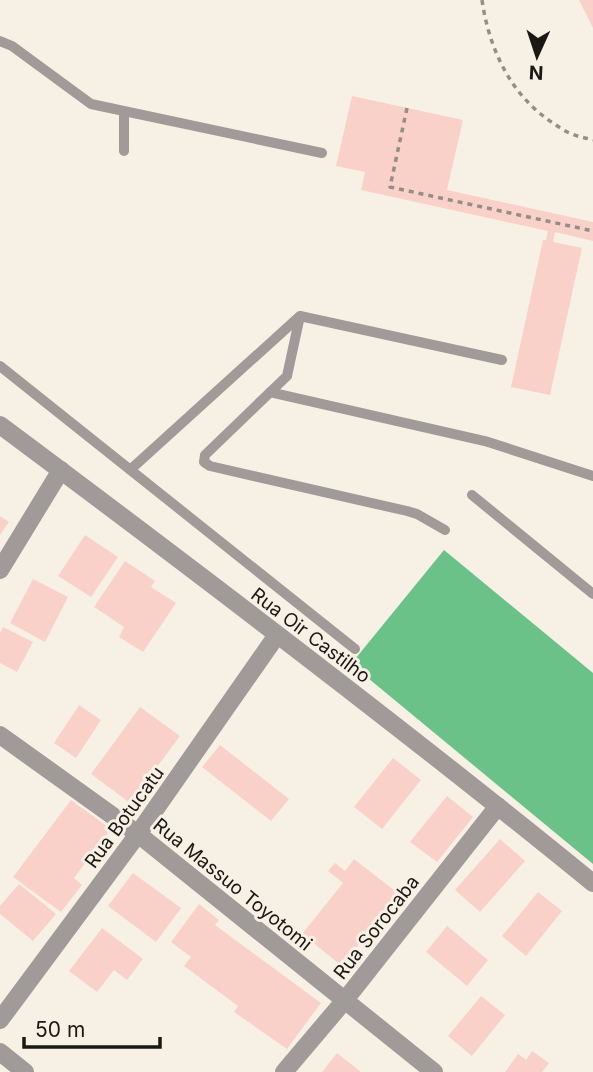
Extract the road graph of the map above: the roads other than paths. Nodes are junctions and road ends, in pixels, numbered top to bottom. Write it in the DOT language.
graph roads {
  1 [pos="0,41"];
  2 [pos="124,112"];
  3 [pos="124,151"];
  4 [pos="322,153"];
  5 [pos="300,316"];
  6 [pos="502,360"];
  7 [pos="0,366"];
  8 [pos="270,393"];
  9 [pos="0,425"];
  10 [pos="61,470"];
  11 [pos="130,470"];
  12 [pos="593,476"];
  13 [pos="472,495"];
  14 [pos="445,530"];
  15 [pos="0,570"];
  16 [pos="593,594"];
  17 [pos="277,635"];
  18 [pos="355,649"];
  19 [pos="0,735"];
  20 [pos="498,806"];
  21 [pos="138,834"];
  22 [pos="593,883"];
  23 [pos="345,1000"];
  24 [pos="0,1020"];
  25 [pos="0,1052"];
  26 [pos="25,1072"];
  27 [pos="284,1072"];
  28 [pos="434,1072"];
  1 -- 2 [label="lane"];
  2 -- 3 [label="lane"];
  2 -- 4 [label="lane"];
  5 -- 6 [label="lane"];
  5 -- 8 [label="lane"];
  5 -- 11 [label="lane"];
  7 -- 11 [label="lane"];
  8 -- 12 [label="lane"];
  8 -- 14 [label="lane"];
  9 -- 10 [label="street, Rua Oir Castilho"];
  10 -- 15 [label="street"];
  10 -- 17 [label="street, Rua Oir Castilho"];
  11 -- 18 [label="lane"];
  13 -- 16 [label="lane"];
  17 -- 20 [label="street, Rua Oir Castilho"];
  17 -- 21 [label="street, Rua Botucatu"];
  19 -- 21 [label="street, Rua Massuo Toyotomi"];
  20 -- 22 [label="street, Rua Oir Castilho"];
  20 -- 23 [label="street, Rua Sorocaba"];
  21 -- 23 [label="street, Rua Massuo Toyotomi"];
  21 -- 24 [label="street, Rua Botucatu"];
  23 -- 27 [label="street, Rua Sorocaba"];
  23 -- 28 [label="street, Rua Massuo Toyotomi"];
  25 -- 26 [label="street"];
}
